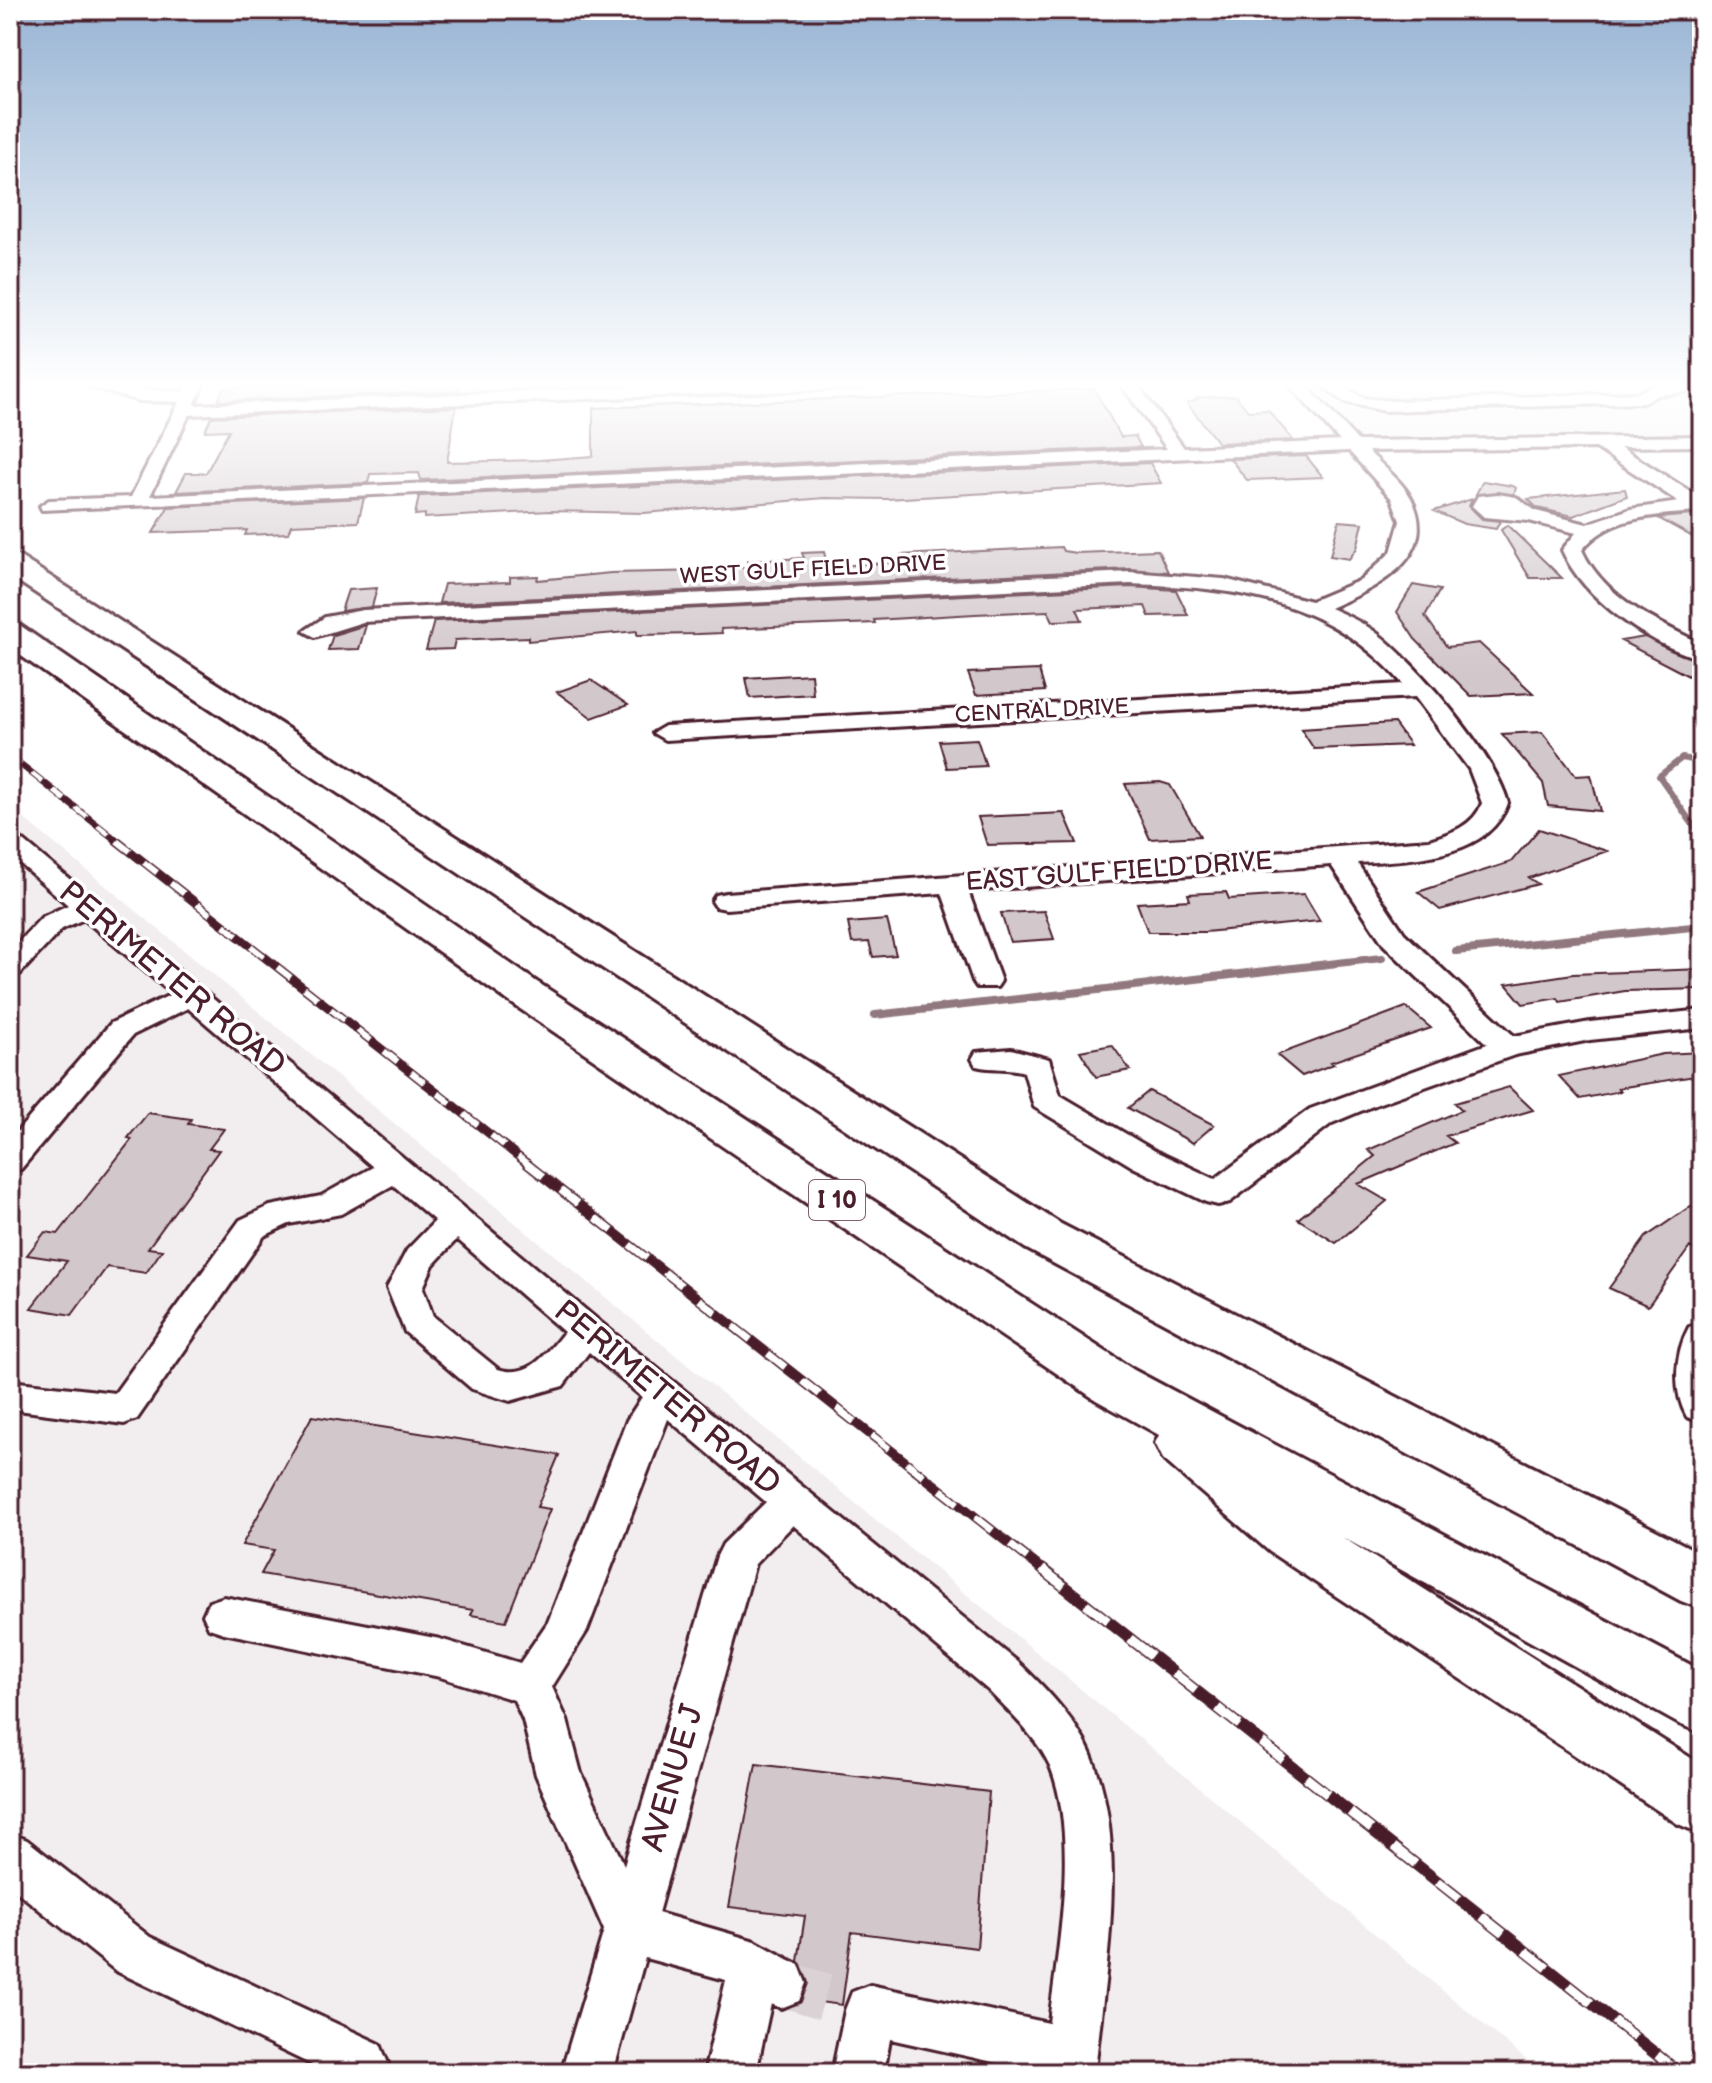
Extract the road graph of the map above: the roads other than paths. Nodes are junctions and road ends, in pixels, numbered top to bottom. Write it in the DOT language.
graph roads {
  1 [pos="148,480"];
  2 [pos="621,480"];
  3 [pos="1385,480"];
  4 [pos="1660,480"];
  5 [pos="138,502"];
  6 [pos="49,506"];
  7 [pos="1700,506"];
  8 [pos="1529,515"];
  9 [pos="1588,530"];
  10 [pos="10,563"];
  11 [pos="1312,608"];
  12 [pos="315,631"];
  13 [pos="10,633"];
  14 [pos="1702,652"];
  15 [pos="1420,690"];
  16 [pos="665,733"];
  17 [pos="1495,804"];
  18 [pos="10,842"];
  19 [pos="1340,858"];
  20 [pos="952,884"];
  21 [pos="726,901"];
  22 [pos="86,907"];
  23 [pos="10,968"];
  24 [pos="987,981"];
  25 [pos="191,996"];
  26 [pos="1702,1019"];
  27 [pos="1508,1047"];
  28 [pos="987,1059"];
  29 [pos="10,1161"];
  30 [pos="396,1169"];
  31 [pos="456,1219"];
  32 [pos="586,1330"];
  33 [pos="1702,1336"];
  34 [pos="1115,1385"];
  35 [pos="10,1395"];
  36 [pos="665,1395"];
  37 [pos="1700,1407"];
  38 [pos="791,1502"];
  39 [pos="1702,1583"];
  40 [pos="224,1615"];
  41 [pos="529,1685"];
  42 [pos="1702,1704"];
  43 [pos="1702,1802"];
  44 [pos="10,1856"];
  45 [pos="629,1930"];
  46 [pos="1070,2063"];
  47 [pos="366,2073"];
  48 [pos="587,2073"];
  49 [pos="730,2073"];
  50 [pos="858,2073"];
  1 -- 5 [label="street"];
  2 -- 5 [label="street"];
  3 -- 11 [label="street"];
  4 -- 7 [label="street"];
  5 -- 6 [label="street"];
  7 -- 9 [label="street"];
  8 -- 9 [label="street"];
  9 -- 14 [label="street"];
  10 -- 39 [label="highway"];
  11 -- 12 [label="street, WEST GULF FIELD DRIVE"];
  11 -- 15 [label="street, WEST GULF FIELD DRIVE"];
  13 -- 34 [label="highway, I 10"];
  15 -- 16 [label="street, CENTRAL DRIVE"];
  15 -- 17 [label="street, WEST GULF FIELD DRIVE"];
  17 -- 19 [label="street, EAST GULF FIELD DRIVE"];
  18 -- 22 [label="street, PERIMETER ROAD"];
  19 -- 20 [label="street, EAST GULF FIELD DRIVE"];
  19 -- 27 [label="street"];
  20 -- 21 [label="street, EAST GULF FIELD DRIVE"];
  20 -- 24 [label="street"];
  22 -- 23 [label="street"];
  22 -- 25 [label="street, PERIMETER ROAD"];
  25 -- 29 [label="street"];
  25 -- 30 [label="street, PERIMETER ROAD"];
  26 -- 27 [label="street"];
  27 -- 28 [label="street"];
  30 -- 31 [label="street, PERIMETER ROAD"];
  30 -- 35 [label="street"];
  31 -- 32 [label="street, PERIMETER ROAD"];
  31 -- 32 [label="street"];
  32 -- 36 [label="street, PERIMETER ROAD"];
  33 -- 37 [label="street"];
  34 -- 42 [label="highway, I 10"];
  34 -- 43 [label="highway"];
  36 -- 38 [label="street, PERIMETER ROAD"];
  36 -- 41 [label="street"];
  38 -- 45 [label="street, AVENUE J"];
  38 -- 46 [label="street, PERIMETER ROAD"];
  40 -- 41 [label="street"];
  41 -- 45 [label="street"];
  44 -- 47 [label="street"];
  45 -- 48 [label="street, AVENUE J"];
  45 -- 49 [label="street"];
  46 -- 50 [label="street"];
}
